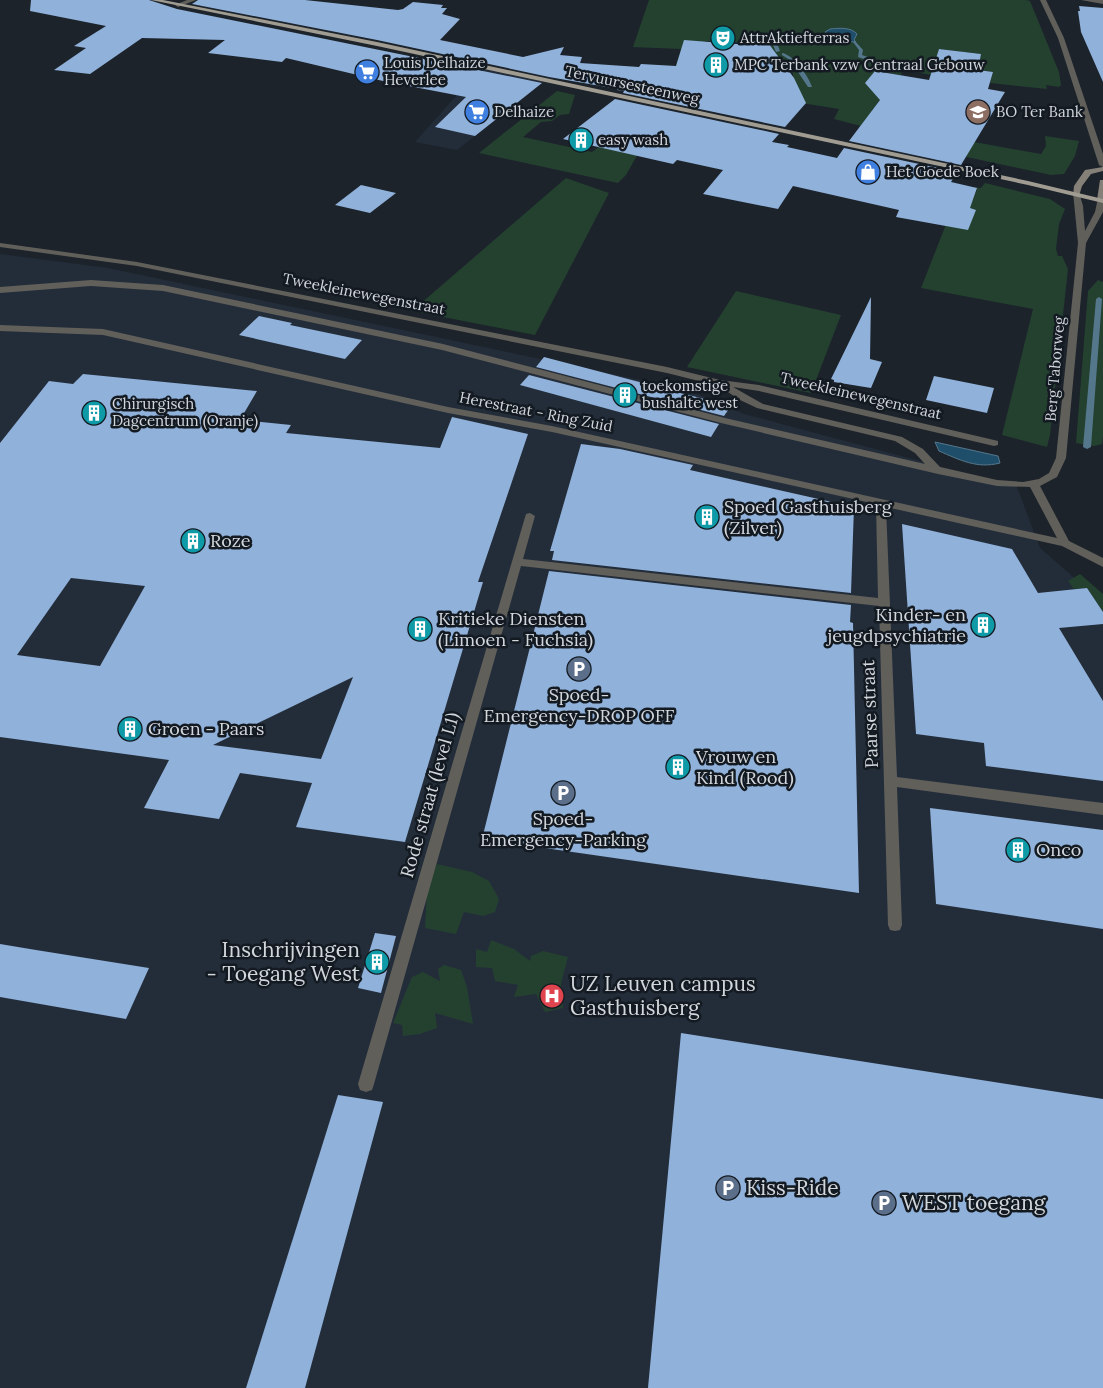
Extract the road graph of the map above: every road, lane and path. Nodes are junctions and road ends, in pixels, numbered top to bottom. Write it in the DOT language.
graph roads {
  1 [pos="154,0"];
  2 [pos="193,0"];
  3 [pos="1043,0"];
  4 [pos="1084,0"];
  5 [pos="1103,2"];
  6 [pos="178,5"];
  7 [pos="1103,165"];
  8 [pos="1103,169"];
  9 [pos="1103,182"];
  10 [pos="1076,194"];
  11 [pos="1102,200"];
  12 [pos="1082,243"];
  13 [pos="0,245"];
  14 [pos="0,290"];
  15 [pos="0,328"];
  16 [pos="720,383"];
  17 [pos="994,443"];
  18 [pos="938,471"];
  19 [pos="1034,484"];
  20 [pos="881,502"];
  21 [pos="530,516"];
  22 [pos="1065,543"];
  23 [pos="517,562"];
  24 [pos="1103,563"];
  25 [pos="884,603"];
  26 [pos="890,781"];
  27 [pos="1103,810"];
  28 [pos="895,925"];
  29 [pos="366,1084"];
  1 -- 6 [label="main road, Tervuursesteenweg"];
  2 -- 6 [label="street"];
  3 -- 7 [label="street"];
  4 -- 5 [label="street"];
  6 -- 10 [label="main road, Tervuursesteenweg"];
  8 -- 10 [label="main road"];
  9 -- 11 [label="main road"];
  10 -- 11 [label="main road, Tervuursesteenweg"];
  10 -- 12 [label="street, Berg Taborweg"];
  11 -- 12 [label="street, Berg Taborweg"];
  12 -- 19 [label="street, Berg Taborweg"];
  13 -- 16 [label="street, Tweekleinewegenstraat"];
  14 -- 18 [label="street"];
  15 -- 20 [label="street, Herestraat - Ring Zuid"];
  16 -- 17 [label="street, Tweekleinewegenstraat"];
  16 -- 18 [label="street, Tweekleinewegenstraat"];
  18 -- 19 [label="street"];
  19 -- 22 [label="street"];
  20 -- 22 [label="street, Herestraat - Ring Zuid"];
  20 -- 25 [label="street, Paarse straat"];
  21 -- 23 [label="street, Rode straat (level L1)"];
  22 -- 24 [label="street, Herestraat - Ring Zuid"];
  23 -- 25 [label="street"];
  23 -- 29 [label="street, Rode straat (level L1)"];
  25 -- 26 [label="street, Paarse straat"];
  26 -- 27 [label="street"];
  26 -- 28 [label="street, Paarse straat"];
}
